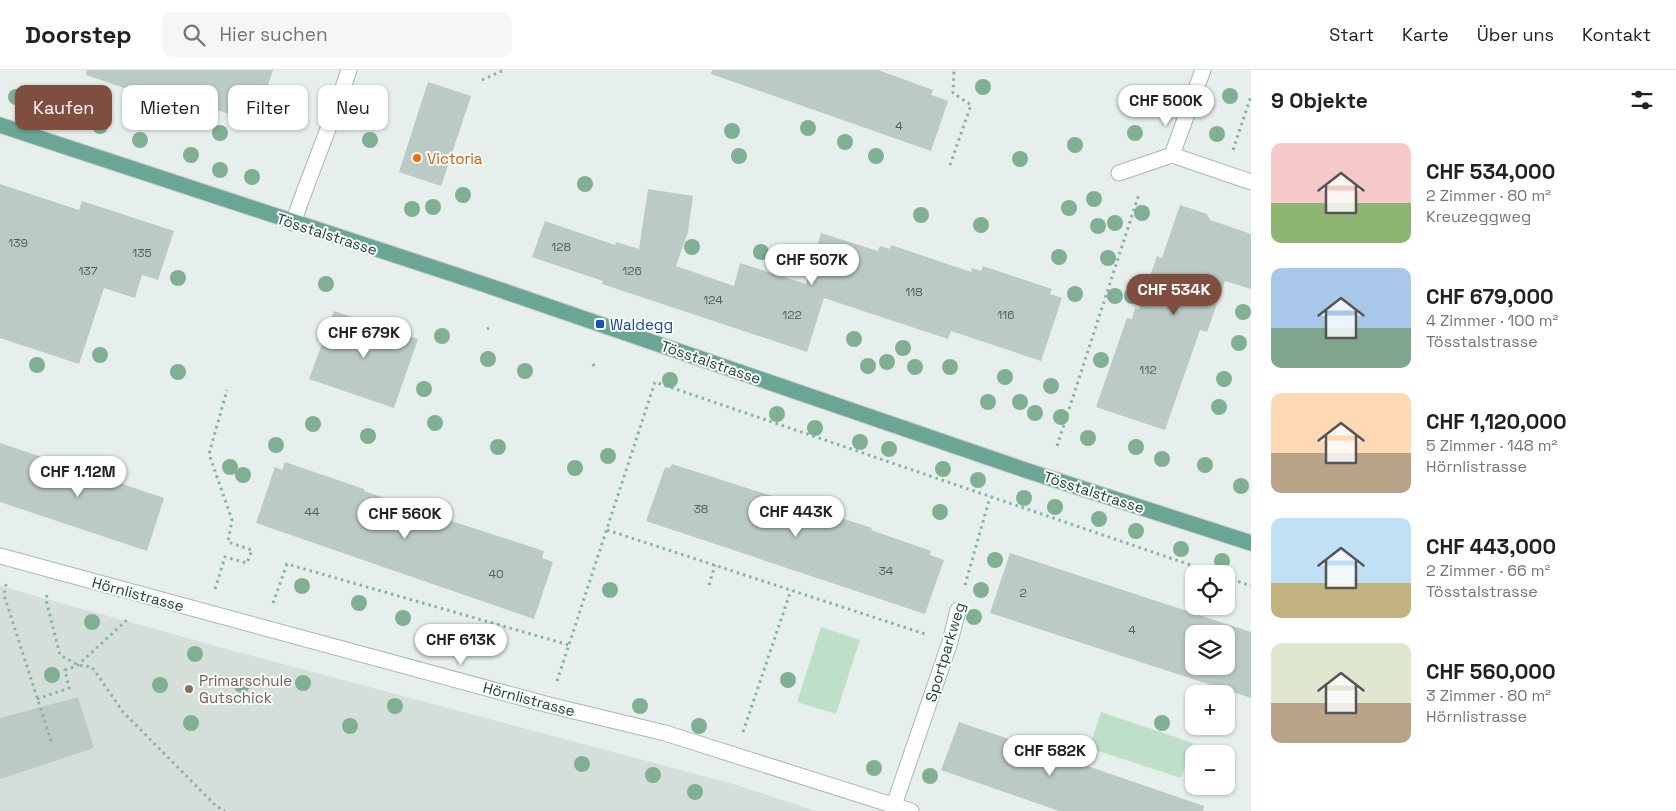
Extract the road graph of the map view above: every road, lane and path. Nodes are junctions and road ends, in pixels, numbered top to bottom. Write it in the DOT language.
graph roads {
  1 [pos="349,70"];
  2 [pos="504,70"];
  3 [pos="954,70"];
  4 [pos="1203,70"];
  5 [pos="482,80"];
  6 [pos="1251,96"];
  7 [pos="0,125"];
  8 [pos="1172,155"];
  9 [pos="1149,162"];
  10 [pos="950,165"];
  11 [pos="1119,173"];
  12 [pos="1225,174"];
  13 [pos="1251,182"];
  14 [pos="294,223"];
  15 [pos="227,390"];
  16 [pos="1057,446"];
  17 [pos="990,497"];
  18 [pos="607,530"];
  19 [pos="1251,543"];
  20 [pos="6,557"];
  21 [pos="715,565"];
  22 [pos="1190,565"];
  23 [pos="1235,580"];
  24 [pos="708,585"];
  25 [pos="1251,586"];
  26 [pos="791,590"];
  27 [pos="48,592"];
  28 [pos="152,598"];
  29 [pos="958,610"];
  30 [pos="207,613"];
  31 [pos="263,628"];
  32 [pos="950,642"];
  33 [pos="569,645"];
  34 [pos="78,665"];
  35 [pos="37,699"];
  36 [pos="549,705"];
  37 [pos="52,744"];
  38 [pos="735,754"];
  39 [pos="894,805"];
  40 [pos="225,811"];
  41 [pos="910,811"];
  1 -- 14 [label="street"];
  2 -- 5 [label="path"];
  3 -- 10 [label="path"];
  4 -- 8 [label="street"];
  6 -- 12 [label="path"];
  7 -- 14 [label="main road, Tösstalstrasse"];
  8 -- 9 [label="street"];
  8 -- 12 [label="street"];
  9 -- 11 [label="street"];
  9 -- 16 [label="path"];
  12 -- 13 [label="street"];
  14 -- 19 [label="main road, Tösstalstrasse"];
  15 -- 30 [label="path"];
  17 -- 18 [label="path"];
  17 -- 22 [label="path"];
  17 -- 29 [label="path, Sportparkweg"];
  18 -- 21 [label="path"];
  18 -- 33 [label="path"];
  20 -- 28 [label="street, Hörnlistrasse"];
  20 -- 35 [label="path"];
  21 -- 24 [label="path"];
  21 -- 26 [label="path"];
  23 -- 25 [label="path"];
  26 -- 32 [label="path"];
  26 -- 38 [label="path"];
  27 -- 34 [label="path"];
  28 -- 30 [label="street, Hörnlistrasse"];
  28 -- 34 [label="path"];
  29 -- 32 [label="street, Sportparkweg"];
  30 -- 31 [label="street, Hörnlistrasse"];
  31 -- 33 [label="path"];
  31 -- 36 [label="street, Hörnlistrasse"];
  32 -- 39 [label="street, Sportparkweg"];
  33 -- 36 [label="path"];
  34 -- 35 [label="path"];
  34 -- 40 [label="path"];
  35 -- 37 [label="path"];
  36 -- 38 [label="street, Hörnlistrasse"];
  38 -- 39 [label="street, Hörnlistrasse"];
  39 -- 41 [label="street, Hörnlistrasse"];
}
